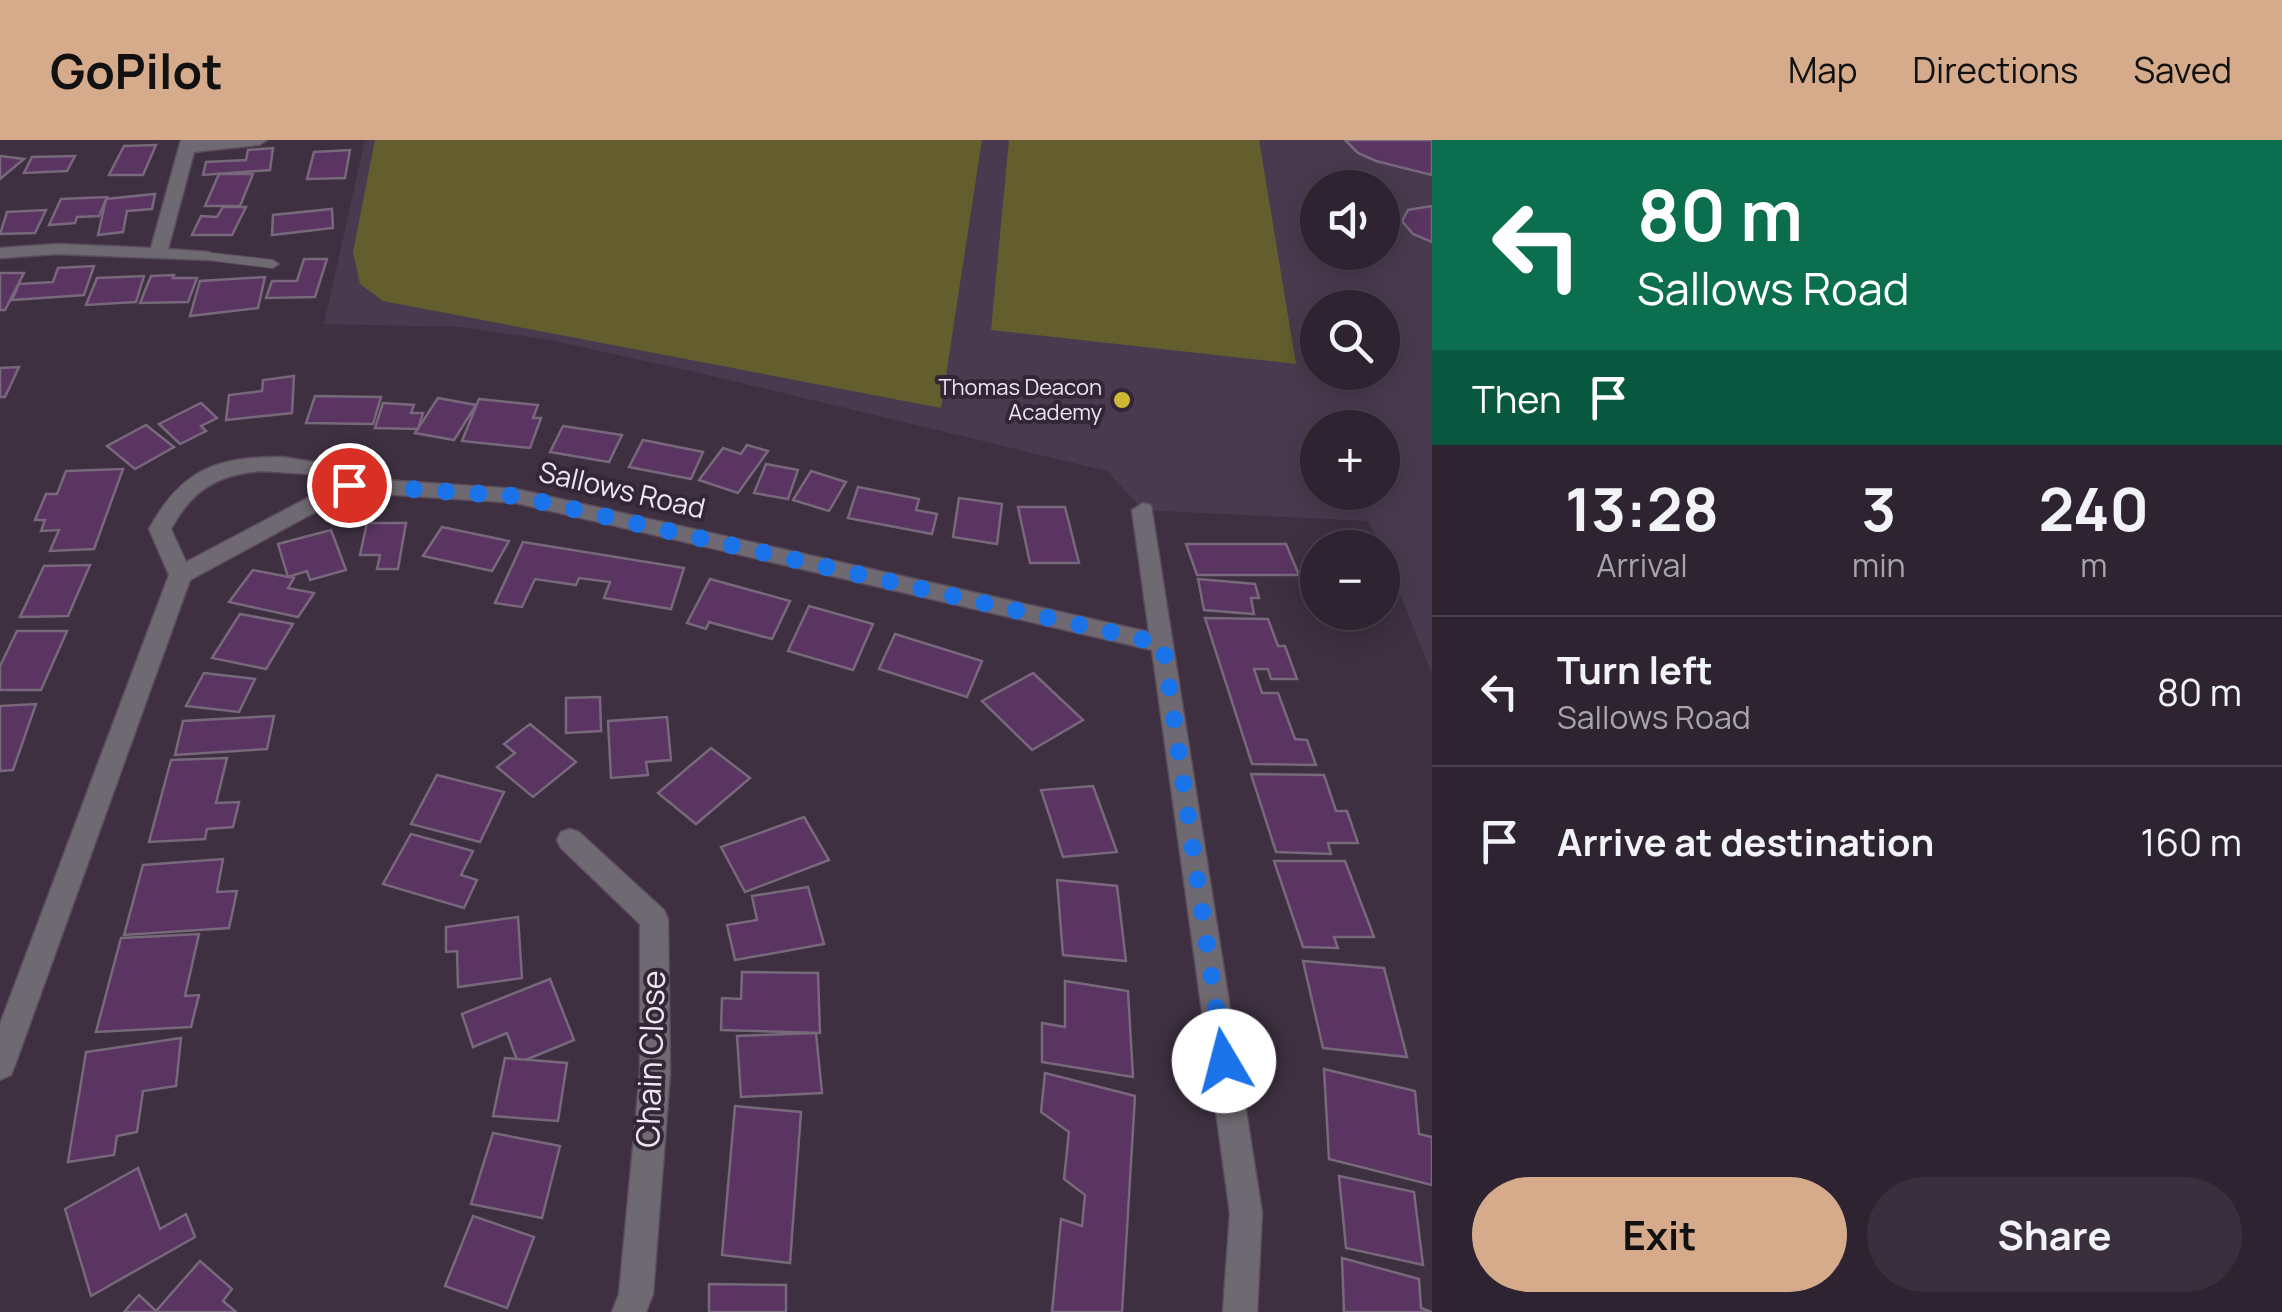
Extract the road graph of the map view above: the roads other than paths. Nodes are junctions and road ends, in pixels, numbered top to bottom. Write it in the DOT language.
graph roads {
  1 [pos="260,140"];
  2 [pos="188,144"];
  3 [pos="158,251"];
  4 [pos="0,254"];
  5 [pos="203,256"];
  6 [pos="273,264"];
  7 [pos="349,485"];
  8 [pos="1143,510"];
  9 [pos="180,575"];
  10 [pos="1163,644"];
  11 [pos="570,840"];
  12 [pos="0,1065"];
  13 [pos="629,1312"];
  14 [pos="1240,1312"];
  1 -- 2 [label="street"];
  2 -- 3 [label="street"];
  3 -- 4 [label="street"];
  3 -- 5 [label="street"];
  5 -- 6 [label="lane"];
  7 -- 9 [label="street"];
  7 -- 9 [label="street"];
  7 -- 10 [label="street, Sallows Road"];
  8 -- 10 [label="street"];
  9 -- 12 [label="street"];
  10 -- 14 [label="street"];
  11 -- 13 [label="street, Chain Close"];
}
